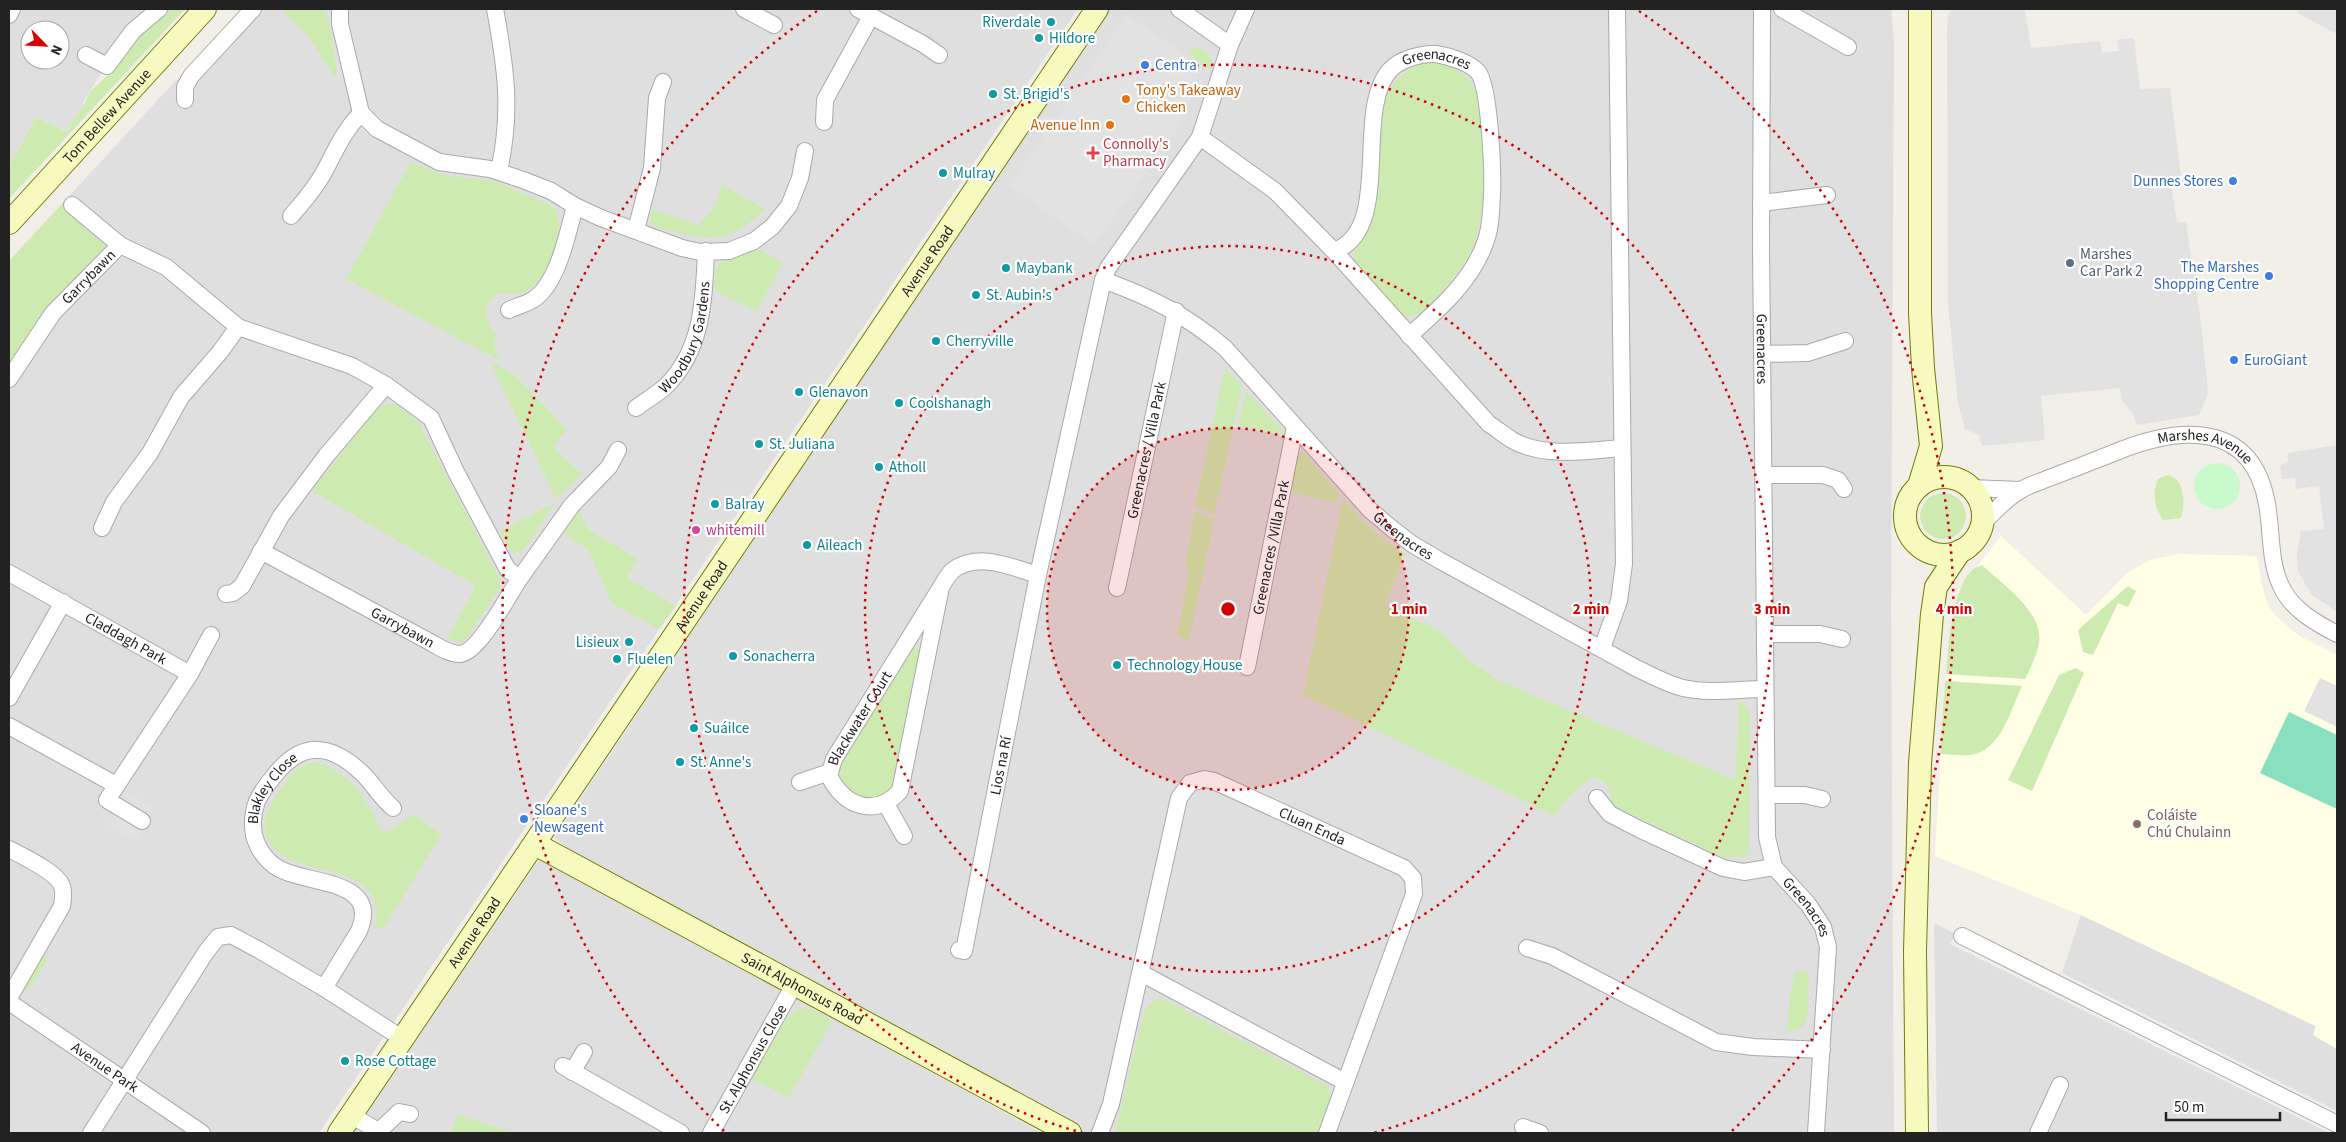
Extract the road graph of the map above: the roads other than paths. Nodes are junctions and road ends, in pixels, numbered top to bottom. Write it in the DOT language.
graph roads {
  1 [pos="12,9"];
  2 [pos="159,9"];
  3 [pos="206,9"];
  4 [pos="253,9"];
  5 [pos="340,9"];
  6 [pos="494,9"];
  7 [pos="1097,9"];
  8 [pos="1178,9"];
  9 [pos="1246,9"];
  10 [pos="1616,9"];
  11 [pos="1762,9"];
  12 [pos="1782,9"];
  13 [pos="1921,10"];
  14 [pos="752,11"];
  15 [pos="864,12"];
  16 [pos="9,15"];
  17 [pos="774,25"];
  18 [pos="1230,45"];
  19 [pos="1848,47"];
  20 [pos="86,54"];
  21 [pos="939,55"];
  22 [pos="663,82"];
  23 [pos="185,100"];
  24 [pos="361,113"];
  25 [pos="824,122"];
  26 [pos="1200,138"];
  27 [pos="805,151"];
  28 [pos="499,171"];
  29 [pos="1827,195"];
  30 [pos="1761,203"];
  31 [pos="72,205"];
  32 [pos="575,206"];
  33 [pos="291,216"];
  34 [pos="9,222"];
  35 [pos="636,230"];
  36 [pos="120,245"];
  37 [pos="706,251"];
  38 [pos="1334,251"];
  39 [pos="1103,280"];
  40 [pos="509,310"];
  41 [pos="1176,311"];
  42 [pos="238,326"];
  43 [pos="1409,336"];
  44 [pos="1845,341"];
  45 [pos="1763,354"];
  46 [pos="9,379"];
  47 [pos="386,385"];
  48 [pos="636,408"];
  49 [pos="1295,427"];
  50 [pos="1931,446"];
  51 [pos="1621,448"];
  52 [pos="618,450"];
  53 [pos="1764,475"];
  54 [pos="1962,483"];
  55 [pos="1919,486"];
  56 [pos="1844,490"];
  57 [pos="2020,490"];
  58 [pos="1981,525"];
  59 [pos="102,528"];
  60 [pos="1925,550"];
  61 [pos="261,551"];
  62 [pos="1960,551"];
  63 [pos="9,573"];
  64 [pos="1038,575"];
  65 [pos="520,578"];
  66 [pos="941,587"];
  67 [pos="1936,587"];
  68 [pos="1117,588"];
  69 [pos="226,594"];
  70 [pos="63,602"];
  71 [pos="1765,634"];
  72 [pos="2337,634"];
  73 [pos="211,635"];
  74 [pos="1842,639"];
  75 [pos="1602,648"];
  76 [pos="1247,667"];
  77 [pos="190,674"];
  78 [pos="1766,689"];
  79 [pos="9,698"];
  80 [pos="9,726"];
  81 [pos="830,772"];
  82 [pos="800,782"];
  83 [pos="116,785"];
  84 [pos="1767,795"];
  85 [pos="1597,798"];
  86 [pos="1822,799"];
  87 [pos="886,804"];
  88 [pos="393,808"];
  89 [pos="142,821"];
  90 [pos="904,836"];
  91 [pos="535,844"];
  92 [pos="9,849"];
  93 [pos="1774,866"];
  94 [pos="1962,936"];
  95 [pos="1527,948"];
  96 [pos="959,950"];
  97 [pos="1140,973"];
  98 [pos="794,985"];
  99 [pos="324,988"];
  100 [pos="9,998"];
  101 [pos="9,1002"];
  102 [pos="403,1039"];
  103 [pos="1822,1050"];
  104 [pos="584,1052"];
  105 [pos="125,1079"];
  106 [pos="1345,1082"];
  107 [pos="2060,1084"];
  108 [pos="410,1114"];
  109 [pos="351,1115"];
  110 [pos="2337,1124"];
  111 [pos="1523,1127"];
  112 [pos="378,1132"];
  113 [pos="91,1133"];
  114 [pos="202,1133"];
  115 [pos="339,1133"];
  116 [pos="681,1133"];
  117 [pos="711,1133"];
  118 [pos="1070,1133"];
  119 [pos="1100,1133"];
  120 [pos="1327,1133"];
  121 [pos="1540,1133"];
  122 [pos="1816,1133"];
  123 [pos="1917,1133"];
  124 [pos="2038,1133"];
  1 -- 16 [label="street"];
  2 -- 20 [label="street"];
  3 -- 34 [label="street, Tom Bellew Avenue"];
  4 -- 23 [label="street"];
  5 -- 24 [label="street"];
  6 -- 28 [label="street"];
  7 -- 91 [label="street, Avenue Road"];
  8 -- 18 [label="street"];
  9 -- 18 [label="street"];
  10 -- 51 [label="street"];
  11 -- 30 [label="street, Greenacres"];
  12 -- 19 [label="street"];
  13 -- 50 [label="street"];
  14 -- 17 [label="street"];
  15 -- 21 [label="street"];
  15 -- 25 [label="street"];
  18 -- 26 [label="street"];
  22 -- 35 [label="street"];
  24 -- 28 [label="street"];
  24 -- 33 [label="street"];
  26 -- 38 [label="street"];
  26 -- 39 [label="street"];
  27 -- 37 [label="street"];
  28 -- 32 [label="street"];
  29 -- 30 [label="street"];
  30 -- 45 [label="street, Greenacres"];
  31 -- 36 [label="street"];
  32 -- 35 [label="street"];
  32 -- 40 [label="street"];
  35 -- 37 [label="street"];
  36 -- 42 [label="street, Garrybawn"];
  36 -- 46 [label="street, Garrybawn"];
  37 -- 48 [label="street, Woodbury Gardens"];
  38 -- 43 [label="street"];
  38 -- 43 [label="street, Greenacres"];
  39 -- 41 [label="street, Greenacres"];
  39 -- 64 [label="street"];
  41 -- 49 [label="street, Greenacres"];
  41 -- 68 [label="street, Greenacres / Villa Park"];
  42 -- 47 [label="street, Garrybawn"];
  42 -- 59 [label="street"];
  43 -- 51 [label="street"];
  44 -- 45 [label="street"];
  45 -- 53 [label="street, Greenacres"];
  47 -- 61 [label="street"];
  47 -- 65 [label="street, Garrybawn"];
  49 -- 75 [label="street, Greenacres"];
  49 -- 76 [label="street, Greenacres /Villa Park"];
  50 -- 54 [label="street"];
  50 -- 55 [label="street"];
  51 -- 75 [label="street"];
  52 -- 65 [label="street, Garrybawn"];
  53 -- 56 [label="street"];
  53 -- 71 [label="street, Greenacres"];
  54 -- 55 [label="street"];
  54 -- 57 [label="street, Marshes Avenue"];
  54 -- 58 [label="street"];
  55 -- 60 [label="street"];
  57 -- 58 [label="street, Marshes Avenue"];
  57 -- 72 [label="street, Marshes Avenue"];
  58 -- 62 [label="street"];
  60 -- 62 [label="street"];
  60 -- 67 [label="street"];
  61 -- 65 [label="street, Garrybawn"];
  61 -- 69 [label="street"];
  62 -- 67 [label="street"];
  63 -- 70 [label="street, Claddagh Park"];
  64 -- 66 [label="street, Blackwater Court"];
  64 -- 96 [label="street, Lios na Rí"];
  66 -- 81 [label="street, Blackwater Court"];
  66 -- 87 [label="street, Blackwater Court"];
  67 -- 123 [label="street"];
  70 -- 77 [label="street, Claddagh Park"];
  70 -- 79 [label="street"];
  71 -- 74 [label="street"];
  71 -- 78 [label="street, Greenacres"];
  73 -- 77 [label="street"];
  75 -- 78 [label="street, Greenacres"];
  77 -- 83 [label="street"];
  78 -- 84 [label="street, Greenacres"];
  80 -- 83 [label="street"];
  81 -- 82 [label="street"];
  81 -- 87 [label="street, Blackwater Court"];
  83 -- 89 [label="street"];
  84 -- 86 [label="street"];
  84 -- 93 [label="street, Greenacres"];
  85 -- 93 [label="street"];
  87 -- 90 [label="street"];
  88 -- 99 [label="street, Blakley Close"];
  91 -- 98 [label="street, Saint Alphonsus Road"];
  91 -- 102 [label="street, Avenue Road"];
  92 -- 100 [label="street"];
  93 -- 103 [label="street, Greenacres"];
  94 -- 110 [label="street"];
  95 -- 103 [label="street"];
  97 -- 106 [label="street"];
  97 -- 106 [label="street, Cluan Enda"];
  97 -- 119 [label="street, Cluan Enda"];
  98 -- 117 [label="street, St. Alphonsus Close"];
  98 -- 118 [label="street, Saint Alphonsus Road"];
  99 -- 102 [label="street"];
  99 -- 105 [label="street"];
  101 -- 105 [label="street, Avenue Park"];
  102 -- 109 [label="street, Avenue Road"];
  103 -- 122 [label="street, Greenacres"];
  104 -- 116 [label="street"];
  105 -- 113 [label="street"];
  105 -- 114 [label="street, Avenue Park"];
  106 -- 120 [label="street, Cluan Enda"];
  107 -- 124 [label="street"];
  108 -- 112 [label="street"];
  109 -- 112 [label="street"];
  109 -- 115 [label="street, Avenue Road"];
  111 -- 121 [label="street"];
}
